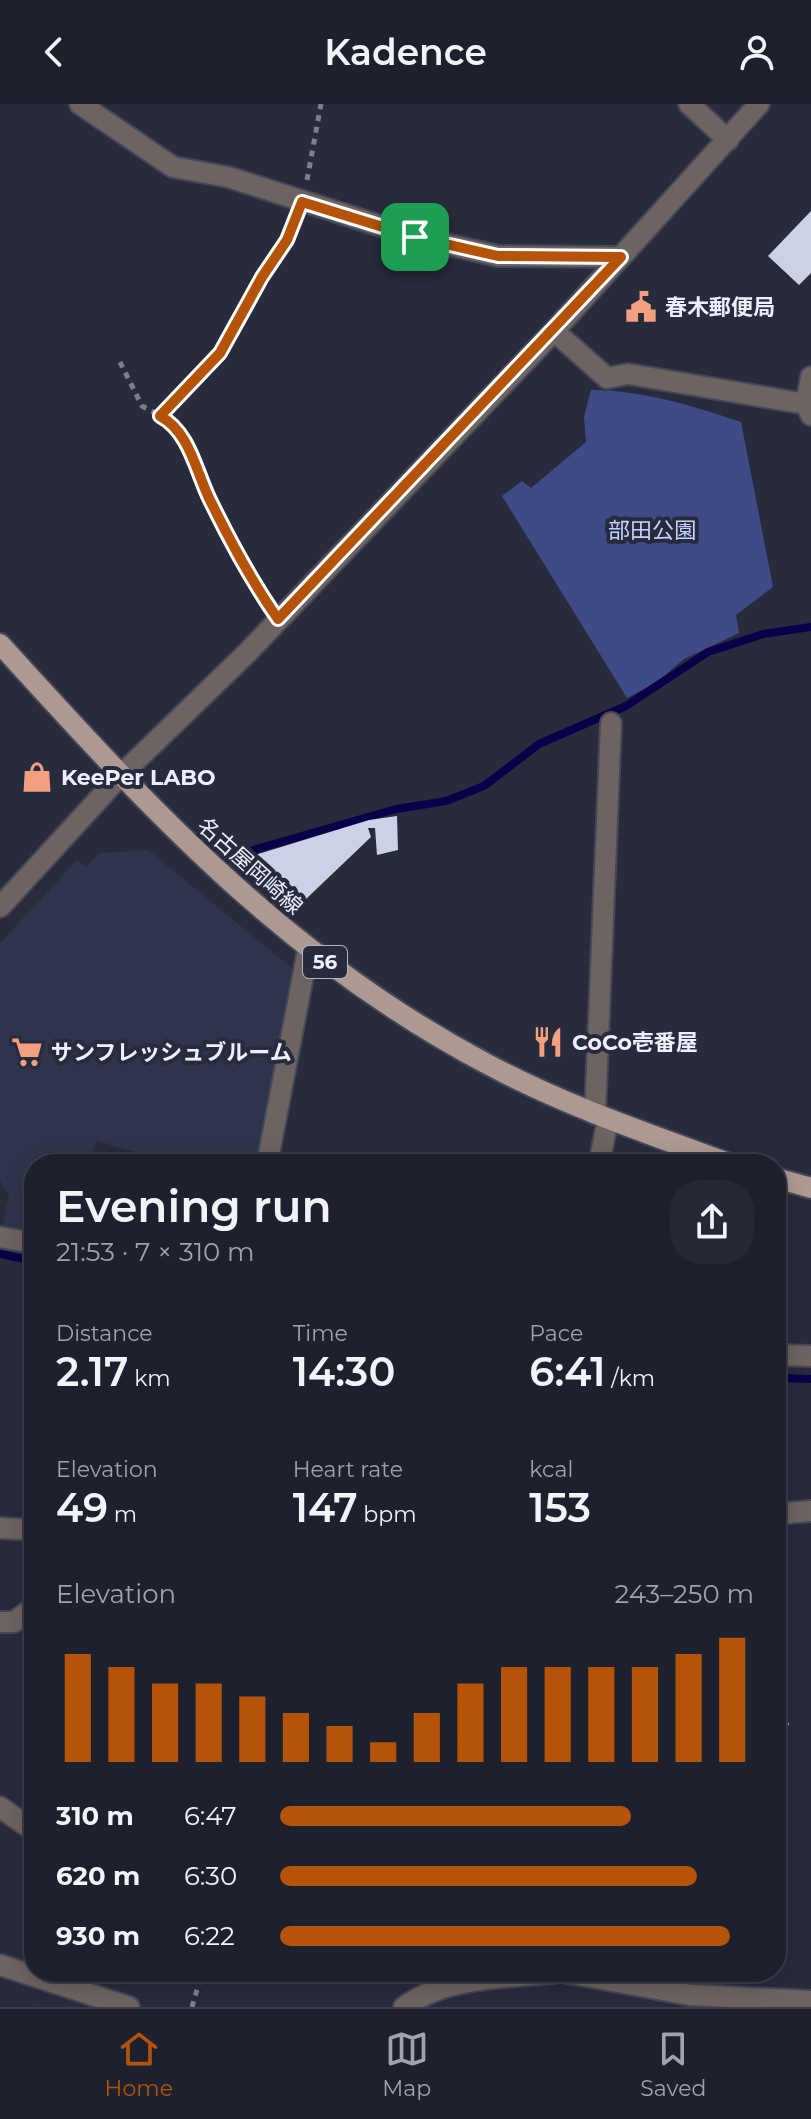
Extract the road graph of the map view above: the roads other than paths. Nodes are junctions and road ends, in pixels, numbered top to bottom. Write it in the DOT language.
graph roads {
  1 [pos="80,104"];
  2 [pos="689,104"];
  3 [pos="759,104"];
  4 [pos="728,140"];
  5 [pos="621,257"];
  6 [pos="554,331"];
  7 [pos="811,377"];
  8 [pos="809,409"];
  9 [pos="0,644"];
  10 [pos="611,723"];
  11 [pos="120,776"];
  12 [pos="0,907"];
  13 [pos="308,950"];
  14 [pos="601,1116"];
  15 [pos="269,1154"];
  16 [pos="599,1154"];
  17 [pos="704,1154"];
  18 [pos="786,1181"];
  19 [pos="811,1188"];
  20 [pos="0,1237"];
  21 [pos="24,1241"];
  22 [pos="786,1355"];
  23 [pos="811,1356"];
  24 [pos="811,1511"];
  25 [pos="786,1513"];
  26 [pos="0,1528"];
  27 [pos="24,1529"];
  28 [pos="24,1614"];
  29 [pos="0,1622"];
  30 [pos="0,1807"];
  31 [pos="24,1824"];
  32 [pos="0,1965"];
  33 [pos="24,1973"];
  34 [pos="52,1982"];
  35 [pos="474,1982"];
  36 [pos="617,1982"];
  37 [pos="811,2001"];
  38 [pos="129,2007"];
  39 [pos="404,2007"];
  1 -- 5 [label="street"];
  2 -- 4 [label="street"];
  3 -- 4 [label="street"];
  4 -- 5 [label="street"];
  5 -- 6 [label="street"];
  6 -- 8 [label="street"];
  6 -- 11 [label="street"];
  7 -- 8 [label="street"];
  9 -- 11 [label="main road, 名古屋岡崎線 / 56"];
  10 -- 14 [label="street"];
  11 -- 12 [label="street"];
  11 -- 13 [label="main road, 名古屋岡崎線 / 56"];
  13 -- 14 [label="main road, 名古屋岡崎線 / 56"];
  13 -- 15 [label="street"];
  14 -- 16 [label="street"];
  14 -- 17 [label="main road, 名古屋岡崎線 / 56"];
  18 -- 19 [label="main road"];
  20 -- 21 [label="street"];
  22 -- 23 [label="street"];
  24 -- 25 [label="street"];
  26 -- 27 [label="street"];
  28 -- 29 [label="street"];
  30 -- 31 [label="street"];
  32 -- 33 [label="street"];
  34 -- 38 [label="street"];
  35 -- 39 [label="street"];
  36 -- 37 [label="street"];
}
